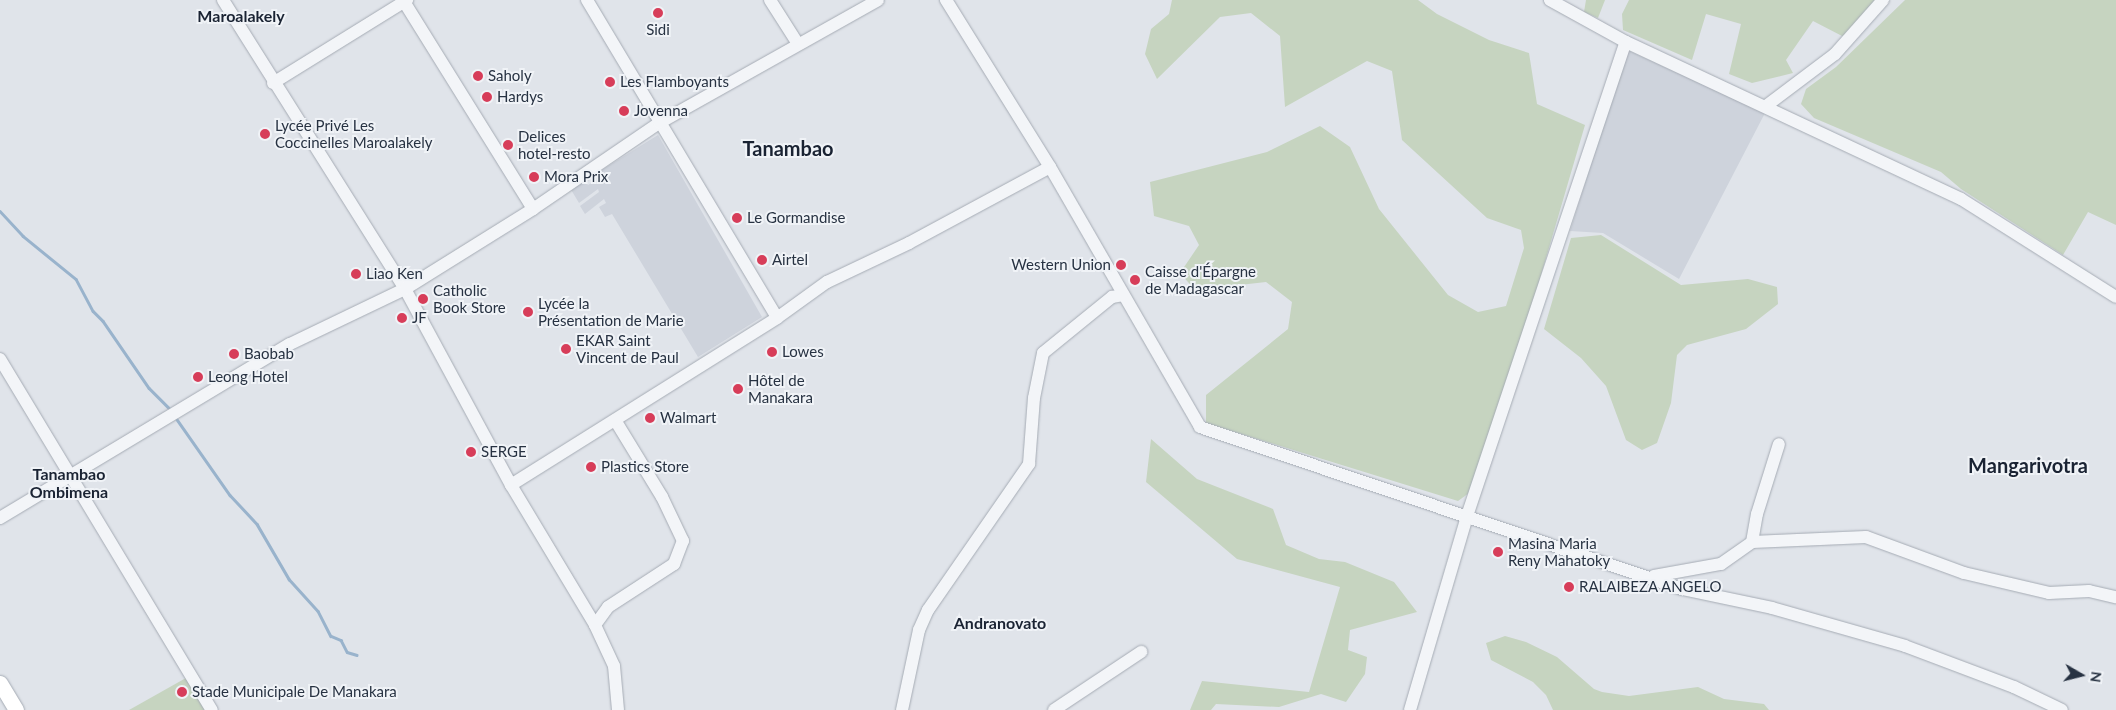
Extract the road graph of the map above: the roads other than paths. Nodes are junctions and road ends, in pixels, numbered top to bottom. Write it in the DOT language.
graph roads {
  1 [pos="223,0"];
  2 [pos="587,0"];
  3 [pos="770,0"];
  4 [pos="878,0"];
  5 [pos="946,0"];
  6 [pos="1550,0"];
  7 [pos="1883,0"];
  8 [pos="405,1"];
  9 [pos="1626,42"];
  10 [pos="798,44"];
  11 [pos="273,83"];
  12 [pos="1766,106"];
  13 [pos="659,123"];
  14 [pos="1050,167"];
  15 [pos="533,209"];
  16 [pos="405,289"];
  17 [pos="1124,296"];
  18 [pos="2116,298"];
  19 [pos="777,318"];
  20 [pos="0,359"];
  21 [pos="4,373"];
  22 [pos="615,420"];
  23 [pos="1779,444"];
  24 [pos="72,474"];
  25 [pos="511,485"];
  26 [pos="1467,516"];
  27 [pos="0,518"];
  28 [pos="1752,542"];
  29 [pos="1651,577"];
  30 [pos="2116,596"];
  31 [pos="595,625"];
  32 [pos="1141,652"];
  33 [pos="0,684"];
  34 [pos="16,710"];
  35 [pos="212,710"];
  36 [pos="618,710"];
  37 [pos="902,710"];
  38 [pos="1054,710"];
  39 [pos="1410,710"];
  40 [pos="2062,710"];
  1 -- 11 [label="street"];
  2 -- 13 [label="street"];
  3 -- 10 [label="street"];
  4 -- 10 [label="street"];
  5 -- 14 [label="street"];
  6 -- 9 [label="street"];
  7 -- 12 [label="street"];
  8 -- 11 [label="street"];
  8 -- 15 [label="street"];
  9 -- 12 [label="street"];
  9 -- 26 [label="street"];
  10 -- 13 [label="street"];
  11 -- 16 [label="street"];
  12 -- 18 [label="street"];
  13 -- 15 [label="street"];
  13 -- 19 [label="street"];
  14 -- 17 [label="street"];
  14 -- 19 [label="street"];
  15 -- 16 [label="street"];
  16 -- 24 [label="street"];
  16 -- 25 [label="street"];
  17 -- 26 [label="street"];
  17 -- 37 [label="street"];
  19 -- 22 [label="street"];
  20 -- 21 [label="street"];
  21 -- 24 [label="street"];
  22 -- 25 [label="street"];
  22 -- 31 [label="street"];
  23 -- 28 [label="street"];
  24 -- 27 [label="street"];
  24 -- 35 [label="street"];
  25 -- 31 [label="street"];
  26 -- 29 [label="street"];
  26 -- 39 [label="street"];
  28 -- 29 [label="street"];
  28 -- 30 [label="street"];
  29 -- 40 [label="street"];
  31 -- 36 [label="street"];
  32 -- 38 [label="street"];
  33 -- 34 [label="main road"];
}
